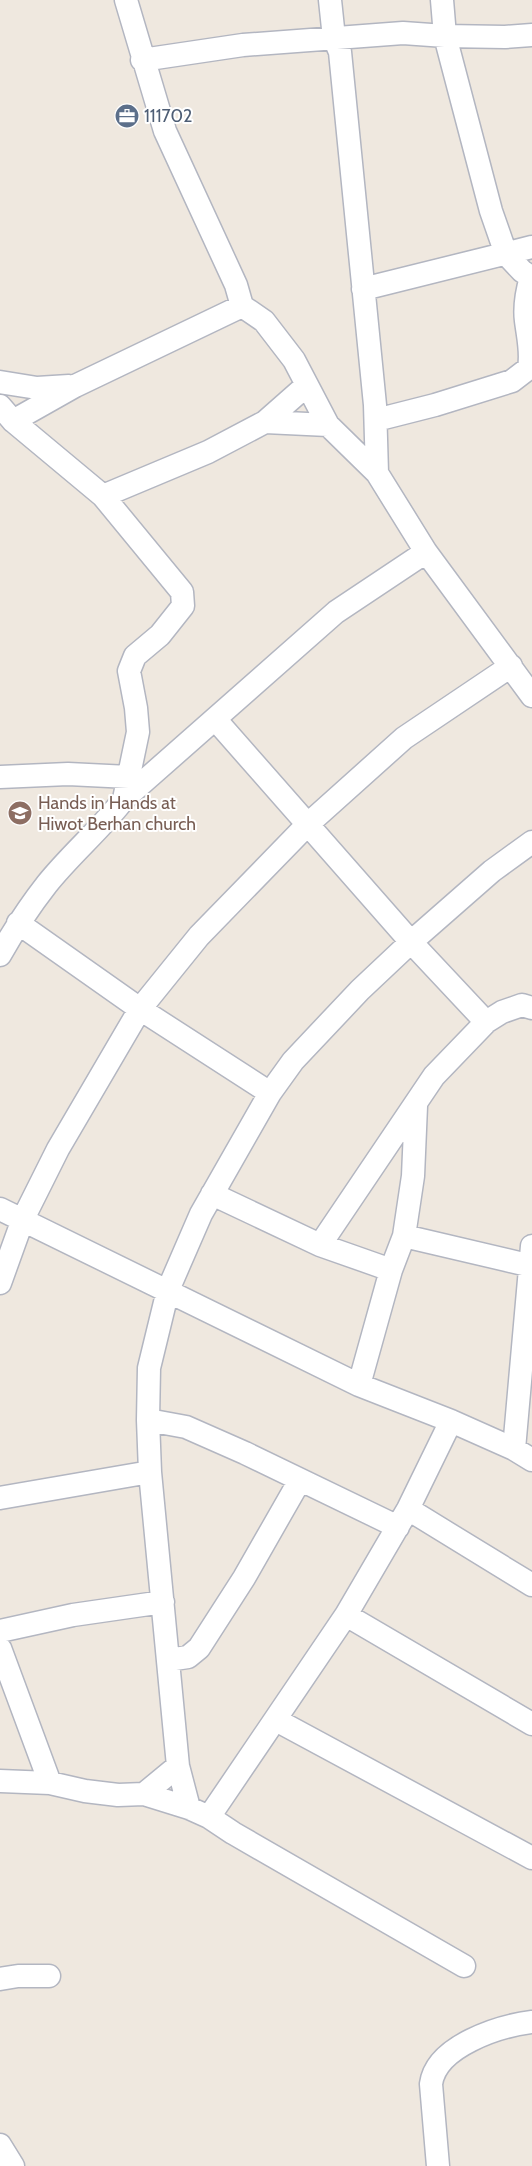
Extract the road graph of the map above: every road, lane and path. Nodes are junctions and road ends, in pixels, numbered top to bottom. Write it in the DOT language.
graph roads {
  1 [pos="126,0"];
  2 [pos="330,0"];
  3 [pos="442,0"];
  4 [pos="532,35"];
  5 [pos="445,36"];
  6 [pos="334,38"];
  7 [pos="142,60"];
  8 [pos="532,247"];
  9 [pos="506,254"];
  10 [pos="531,277"];
  11 [pos="363,289"];
  12 [pos="242,306"];
  13 [pos="0,382"];
  14 [pos="307,385"];
  15 [pos="75,386"];
  16 [pos="6,414"];
  17 [pos="376,420"];
  18 [pos="265,422"];
  19 [pos="328,425"];
  20 [pos="377,472"];
  21 [pos="103,496"];
  22 [pos="426,552"];
  23 [pos="511,666"];
  24 [pos="532,696"];
  25 [pos="215,719"];
  26 [pos="0,777"];
  27 [pos="129,777"];
  28 [pos="124,799"];
  29 [pos="307,825"];
  30 [pos="532,842"];
  31 [pos="18,923"];
  32 [pos="412,942"];
  33 [pos="0,955"];
  34 [pos="532,1008"];
  35 [pos="140,1009"];
  36 [pos="486,1022"];
  37 [pos="270,1093"];
  38 [pos="416,1106"];
  39 [pos="212,1194"];
  40 [pos="0,1209"];
  41 [pos="23,1220"];
  42 [pos="404,1236"];
  43 [pos="320,1245"];
  44 [pos="531,1259"];
  45 [pos="391,1270"];
  46 [pos="0,1284"];
  47 [pos="168,1290"];
  48 [pos="359,1385"];
  49 [pos="148,1420"];
  50 [pos="451,1421"];
  51 [pos="523,1455"];
  52 [pos="150,1472"];
  53 [pos="300,1480"];
  54 [pos="0,1498"];
  55 [pos="403,1518"];
  56 [pos="532,1585"];
  57 [pos="163,1602"];
  58 [pos="346,1615"];
  59 [pos="0,1631"];
  60 [pos="0,1648"];
  61 [pos="168,1660"];
  62 [pos="276,1720"];
  63 [pos="532,1724"];
  64 [pos="178,1766"];
  65 [pos="0,1782"];
  66 [pos="50,1783"];
  67 [pos="144,1794"];
  68 [pos="189,1808"];
  69 [pos="209,1817"];
  70 [pos="532,1858"];
  71 [pos="464,1966"];
  72 [pos="49,1976"];
  73 [pos="0,1979"];
  74 [pos="532,2022"];
  75 [pos="0,2145"];
  76 [pos="13,2166"];
  77 [pos="438,2166"];
  1 -- 7 [label="street"];
  2 -- 6 [label="street"];
  3 -- 5 [label="street"];
  4 -- 5 [label="street"];
  5 -- 6 [label="street"];
  5 -- 9 [label="street"];
  6 -- 7 [label="street"];
  6 -- 11 [label="street"];
  7 -- 12 [label="street"];
  8 -- 9 [label="street"];
  9 -- 10 [label="street"];
  9 -- 11 [label="street"];
  10 -- 17 [label="street"];
  11 -- 17 [label="street"];
  12 -- 14 [label="street"];
  12 -- 15 [label="street"];
  13 -- 15 [label="street"];
  14 -- 18 [label="street"];
  14 -- 19 [label="street"];
  15 -- 16 [label="street"];
  16 -- 21 [label="street"];
  17 -- 20 [label="street"];
  18 -- 19 [label="street"];
  18 -- 21 [label="street"];
  19 -- 20 [label="street"];
  20 -- 22 [label="street"];
  21 -- 27 [label="street"];
  22 -- 23 [label="street"];
  22 -- 25 [label="street"];
  23 -- 24 [label="street"];
  23 -- 29 [label="street"];
  25 -- 28 [label="street"];
  25 -- 29 [label="street"];
  26 -- 27 [label="street"];
  27 -- 28 [label="street"];
  28 -- 31 [label="street"];
  29 -- 32 [label="street"];
  29 -- 35 [label="street"];
  30 -- 32 [label="street"];
  31 -- 33 [label="street"];
  31 -- 35 [label="street"];
  32 -- 36 [label="street"];
  32 -- 37 [label="street"];
  34 -- 36 [label="street"];
  35 -- 37 [label="street"];
  35 -- 41 [label="street"];
  36 -- 38 [label="street"];
  37 -- 39 [label="street"];
  38 -- 42 [label="street"];
  38 -- 43 [label="street"];
  39 -- 43 [label="street"];
  39 -- 47 [label="street"];
  40 -- 41 [label="street"];
  41 -- 46 [label="street"];
  41 -- 47 [label="street"];
  42 -- 44 [label="street"];
  42 -- 45 [label="street"];
  43 -- 45 [label="street"];
  44 -- 51 [label="street"];
  45 -- 48 [label="street"];
  47 -- 48 [label="street"];
  47 -- 49 [label="street"];
  48 -- 50 [label="street"];
  49 -- 52 [label="street"];
  49 -- 53 [label="street"];
  50 -- 51 [label="street"];
  50 -- 55 [label="street"];
  52 -- 54 [label="street"];
  52 -- 57 [label="street"];
  53 -- 55 [label="street"];
  53 -- 61 [label="street"];
  55 -- 56 [label="street"];
  55 -- 58 [label="street"];
  57 -- 59 [label="street"];
  57 -- 61 [label="street"];
  58 -- 62 [label="street"];
  58 -- 63 [label="street"];
  60 -- 66 [label="street"];
  61 -- 64 [label="street"];
  62 -- 69 [label="street"];
  62 -- 70 [label="street"];
  64 -- 67 [label="street"];
  64 -- 68 [label="street"];
  65 -- 66 [label="street"];
  66 -- 67 [label="street"];
  67 -- 68 [label="street"];
  68 -- 69 [label="street"];
  69 -- 71 [label="street"];
  72 -- 73 [label="street"];
  74 -- 77 [label="street"];
  75 -- 76 [label="street"];
}
